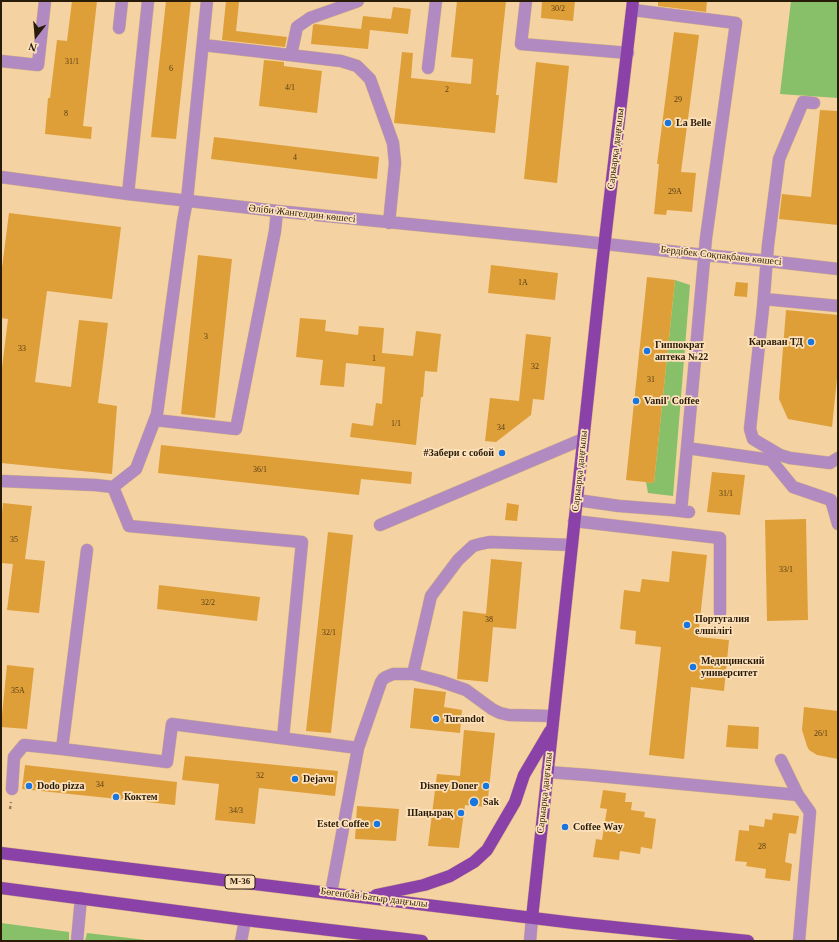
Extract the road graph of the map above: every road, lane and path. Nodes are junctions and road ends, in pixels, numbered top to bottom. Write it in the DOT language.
graph roads {
  1 [pos="45,1"];
  2 [pos="122,1"];
  3 [pos="148,1"];
  4 [pos="207,1"];
  5 [pos="358,1"];
  6 [pos="436,1"];
  7 [pos="526,1"];
  8 [pos="633,6"];
  9 [pos="119,28"];
  10 [pos="203,45"];
  11 [pos="628,53"];
  12 [pos="291,55"];
  13 [pos="1,61"];
  14 [pos="428,68"];
  15 [pos="814,103"];
  16 [pos="1,177"];
  17 [pos="128,194"];
  18 [pos="187,200"];
  19 [pos="277,211"];
  20 [pos="389,223"];
  21 [pos="604,244"];
  22 [pos="704,255"];
  23 [pos="768,261"];
  24 [pos="838,269"];
  25 [pos="764,299"];
  26 [pos="838,306"];
  27 [pos="155,420"];
  28 [pos="583,438"];
  29 [pos="687,448"];
  30 [pos="838,458"];
  31 [pos="1,481"];
  32 [pos="113,488"];
  33 [pos="576,500"];
  34 [pos="574,521"];
  35 [pos="838,524"];
  36 [pos="380,525"];
  37 [pos="572,545"];
  38 [pos="87,550"];
  39 [pos="720,613"];
  40 [pos="413,674"];
  41 [pos="553,722"];
  42 [pos="283,738"];
  43 [pos="358,748"];
  44 [pos="62,749"];
  45 [pos="781,760"];
  46 [pos="547,772"];
  47 [pos="12,789"];
  48 [pos="798,795"];
  49 [pos="1,853"];
  50 [pos="1,888"];
  51 [pos="331,893"];
  52 [pos="365,897"];
  53 [pos="81,898"];
  54 [pos="532,918"];
  55 [pos="245,920"];
  56 [pos="77,941"];
  57 [pos="241,941"];
  58 [pos="422,941"];
  59 [pos="530,941"];
  60 [pos="748,941"];
  61 [pos="799,941"];
  1 -- 13 [label="street"];
  2 -- 9 [label="street"];
  3 -- 17 [label="street"];
  4 -- 10 [label="street"];
  5 -- 12 [label="street"];
  6 -- 14 [label="street"];
  7 -- 11 [label="street"];
  8 -- 11 [label="main road, Сарыарқа даңғылы"];
  8 -- 22 [label="street"];
  10 -- 12 [label="street"];
  10 -- 18 [label="street"];
  11 -- 21 [label="main road, Сарыарқа даңғылы"];
  12 -- 20 [label="street"];
  15 -- 23 [label="street"];
  16 -- 17 [label="street, Әліби Жангелдин көшесі"];
  17 -- 18 [label="street, Әліби Жангелдин көшесі"];
  18 -- 19 [label="street, Әліби Жангелдин көшесі"];
  18 -- 27 [label="street"];
  19 -- 20 [label="street, Әліби Жангелдин көшесі"];
  19 -- 27 [label="street"];
  20 -- 21 [label="street, Әліби Жангелдин көшесі"];
  21 -- 22 [label="street, Бердібек Соқпақбаев көшесі"];
  21 -- 28 [label="main road, Сарыарқа даңғылы"];
  22 -- 23 [label="street, Бердібек Соқпақбаев көшесі"];
  22 -- 29 [label="street"];
  23 -- 24 [label="street, Бердібек Соқпақбаев көшесі"];
  23 -- 25 [label="street"];
  25 -- 26 [label="street"];
  25 -- 30 [label="street"];
  27 -- 32 [label="street"];
  28 -- 33 [label="main road, Сарыарқа даңғылы"];
  28 -- 36 [label="street"];
  29 -- 33 [label="street"];
  29 -- 35 [label="street"];
  31 -- 32 [label="street"];
  32 -- 42 [label="street"];
  33 -- 34 [label="main road, Сарыарқа даңғылы"];
  34 -- 37 [label="main road, Сарыарқа даңғылы"];
  34 -- 39 [label="street"];
  37 -- 40 [label="street"];
  37 -- 41 [label="main road, Сарыарқа даңғылы"];
  38 -- 44 [label="street"];
  40 -- 41 [label="street"];
  40 -- 43 [label="street"];
  41 -- 46 [label="main road, Сарыарқа даңғылы"];
  41 -- 52 [label="main road"];
  42 -- 43 [label="street"];
  42 -- 44 [label="street"];
  43 -- 51 [label="street"];
  44 -- 47 [label="street"];
  45 -- 48 [label="street"];
  46 -- 48 [label="street"];
  46 -- 54 [label="main road, Сарыарқа даңғылы"];
  48 -- 61 [label="street"];
  49 -- 51 [label="main road, Бөгенбай Батыр даңғылы / M-36"];
  50 -- 53 [label="main road"];
  51 -- 52 [label="main road, Бөгенбай Батыр даңғылы / M-36"];
  52 -- 54 [label="main road, Бөгенбай Батыр даңғылы / M-36"];
  53 -- 55 [label="main road"];
  53 -- 56 [label="street"];
  54 -- 59 [label="street, Сарыарқа даңғылы"];
  54 -- 60 [label="main road, Бөгенбай Батыр даңғылы / M-36"];
  55 -- 57 [label="street"];
  55 -- 58 [label="main road"];
}
